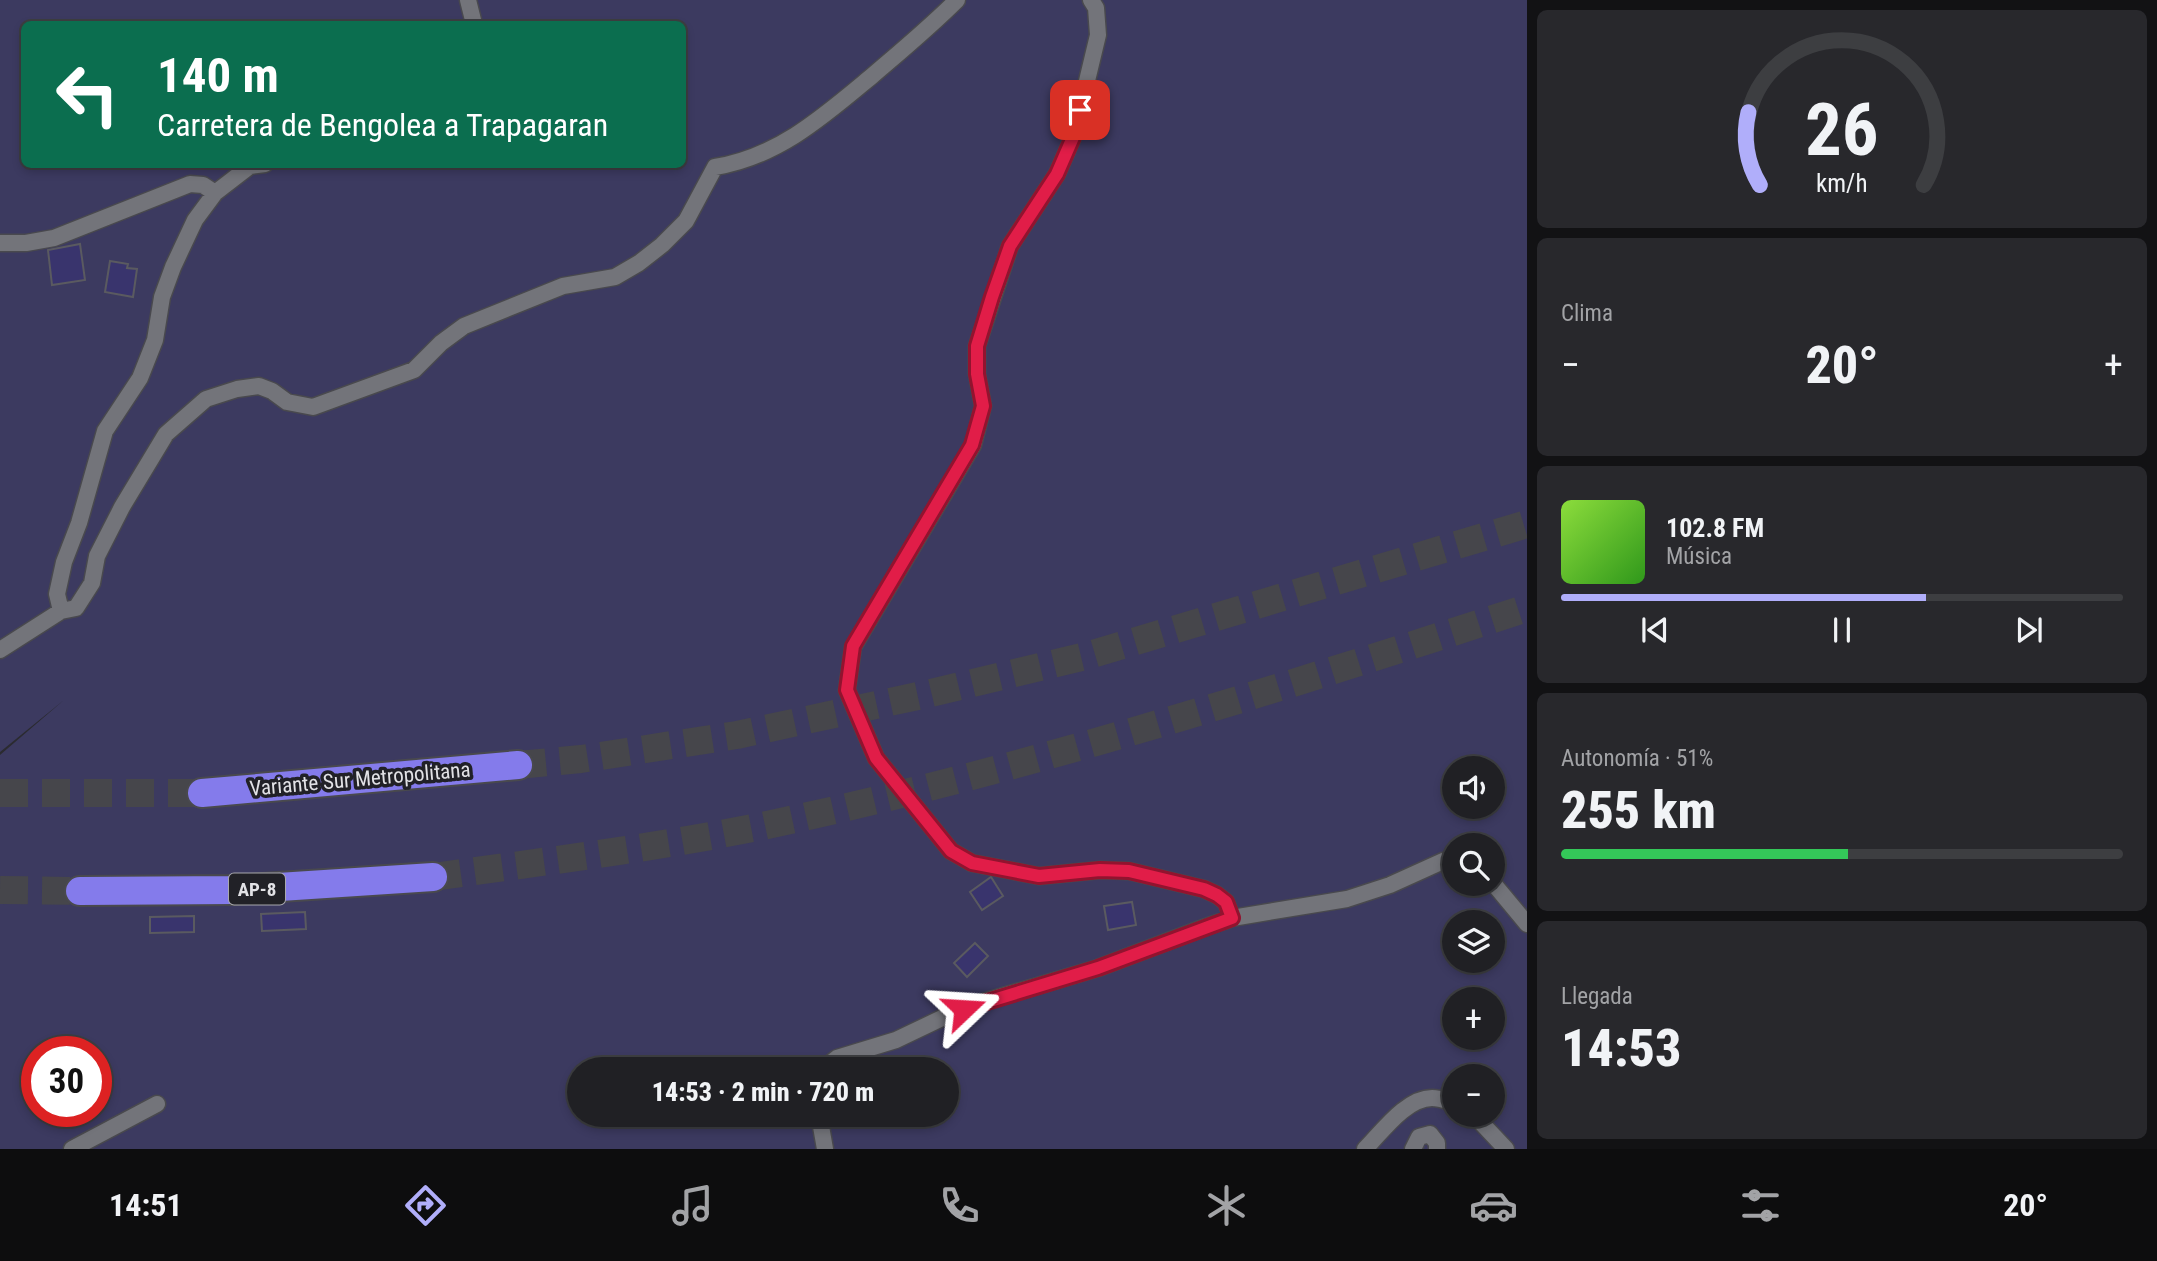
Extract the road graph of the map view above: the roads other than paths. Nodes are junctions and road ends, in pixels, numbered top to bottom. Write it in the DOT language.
graph roads {
  1 [pos="468,0"];
  2 [pos="957,0"];
  3 [pos="1091,0"];
  4 [pos="473,21"];
  5 [pos="247,168"];
  6 [pos="215,193"];
  7 [pos="0,243"];
  8 [pos="61,611"];
  9 [pos="0,650"];
  10 [pos="518,765"];
  11 [pos="202,793"];
  12 [pos="1442,861"];
  13 [pos="433,877"];
  14 [pos="80,891"];
  15 [pos="1504,896"];
  16 [pos="1232,918"];
  17 [pos="1527,924"];
  18 [pos="840,1057"];
  19 [pos="1442,1100"];
  20 [pos="157,1104"];
  21 [pos="821,1127"];
  22 [pos="1485,1127"];
  23 [pos="72,1149"];
  24 [pos="825,1149"];
  25 [pos="1365,1149"];
  26 [pos="1413,1149"];
  27 [pos="1437,1149"];
  28 [pos="1506,1149"];
  1 -- 4 [label="street"];
  2 -- 8 [label="street"];
  3 -- 16 [label="street"];
  5 -- 6 [label="street"];
  6 -- 7 [label="street"];
  6 -- 8 [label="street"];
  8 -- 9 [label="street"];
  10 -- 11 [label="highway, Variante Sur Metropolitana"];
  12 -- 16 [label="street"];
  13 -- 14 [label="highway, AP-8"];
  15 -- 17 [label="street"];
  16 -- 18 [label="street"];
  19 -- 25 [label="street"];
  20 -- 23 [label="street"];
  21 -- 24 [label="street"];
  22 -- 28 [label="street"];
  26 -- 27 [label="street"];
}
